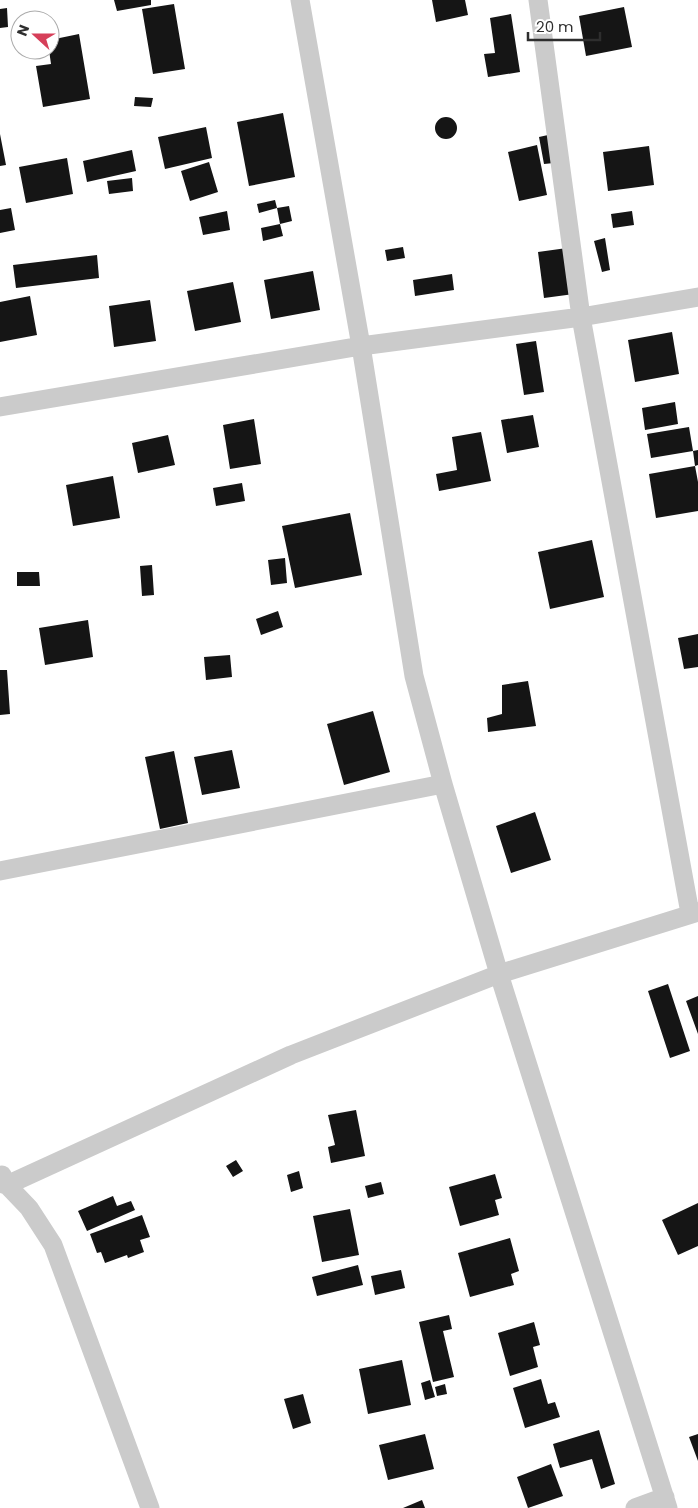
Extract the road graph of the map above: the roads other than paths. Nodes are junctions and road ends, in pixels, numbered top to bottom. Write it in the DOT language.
graph roads {
  1 [pos="300,0"];
  2 [pos="538,0"];
  3 [pos="698,297"];
  4 [pos="581,317"];
  5 [pos="361,346"];
  6 [pos="0,406"];
  7 [pos="443,784"];
  8 [pos="0,871"];
  9 [pos="694,912"];
  10 [pos="499,974"];
  11 [pos="2,1180"];
  12 [pos="667,1503"];
  13 [pos="150,1508"];
  14 [pos="635,1508"];
  1 -- 5 [label="street"];
  2 -- 4 [label="street"];
  3 -- 4 [label="street"];
  4 -- 5 [label="street"];
  4 -- 9 [label="street"];
  5 -- 6 [label="street"];
  5 -- 7 [label="street"];
  7 -- 8 [label="street"];
  7 -- 10 [label="street"];
  9 -- 10 [label="street"];
  10 -- 11 [label="street"];
  10 -- 12 [label="street"];
  11 -- 13 [label="street"];
  12 -- 14 [label="street"];
}
